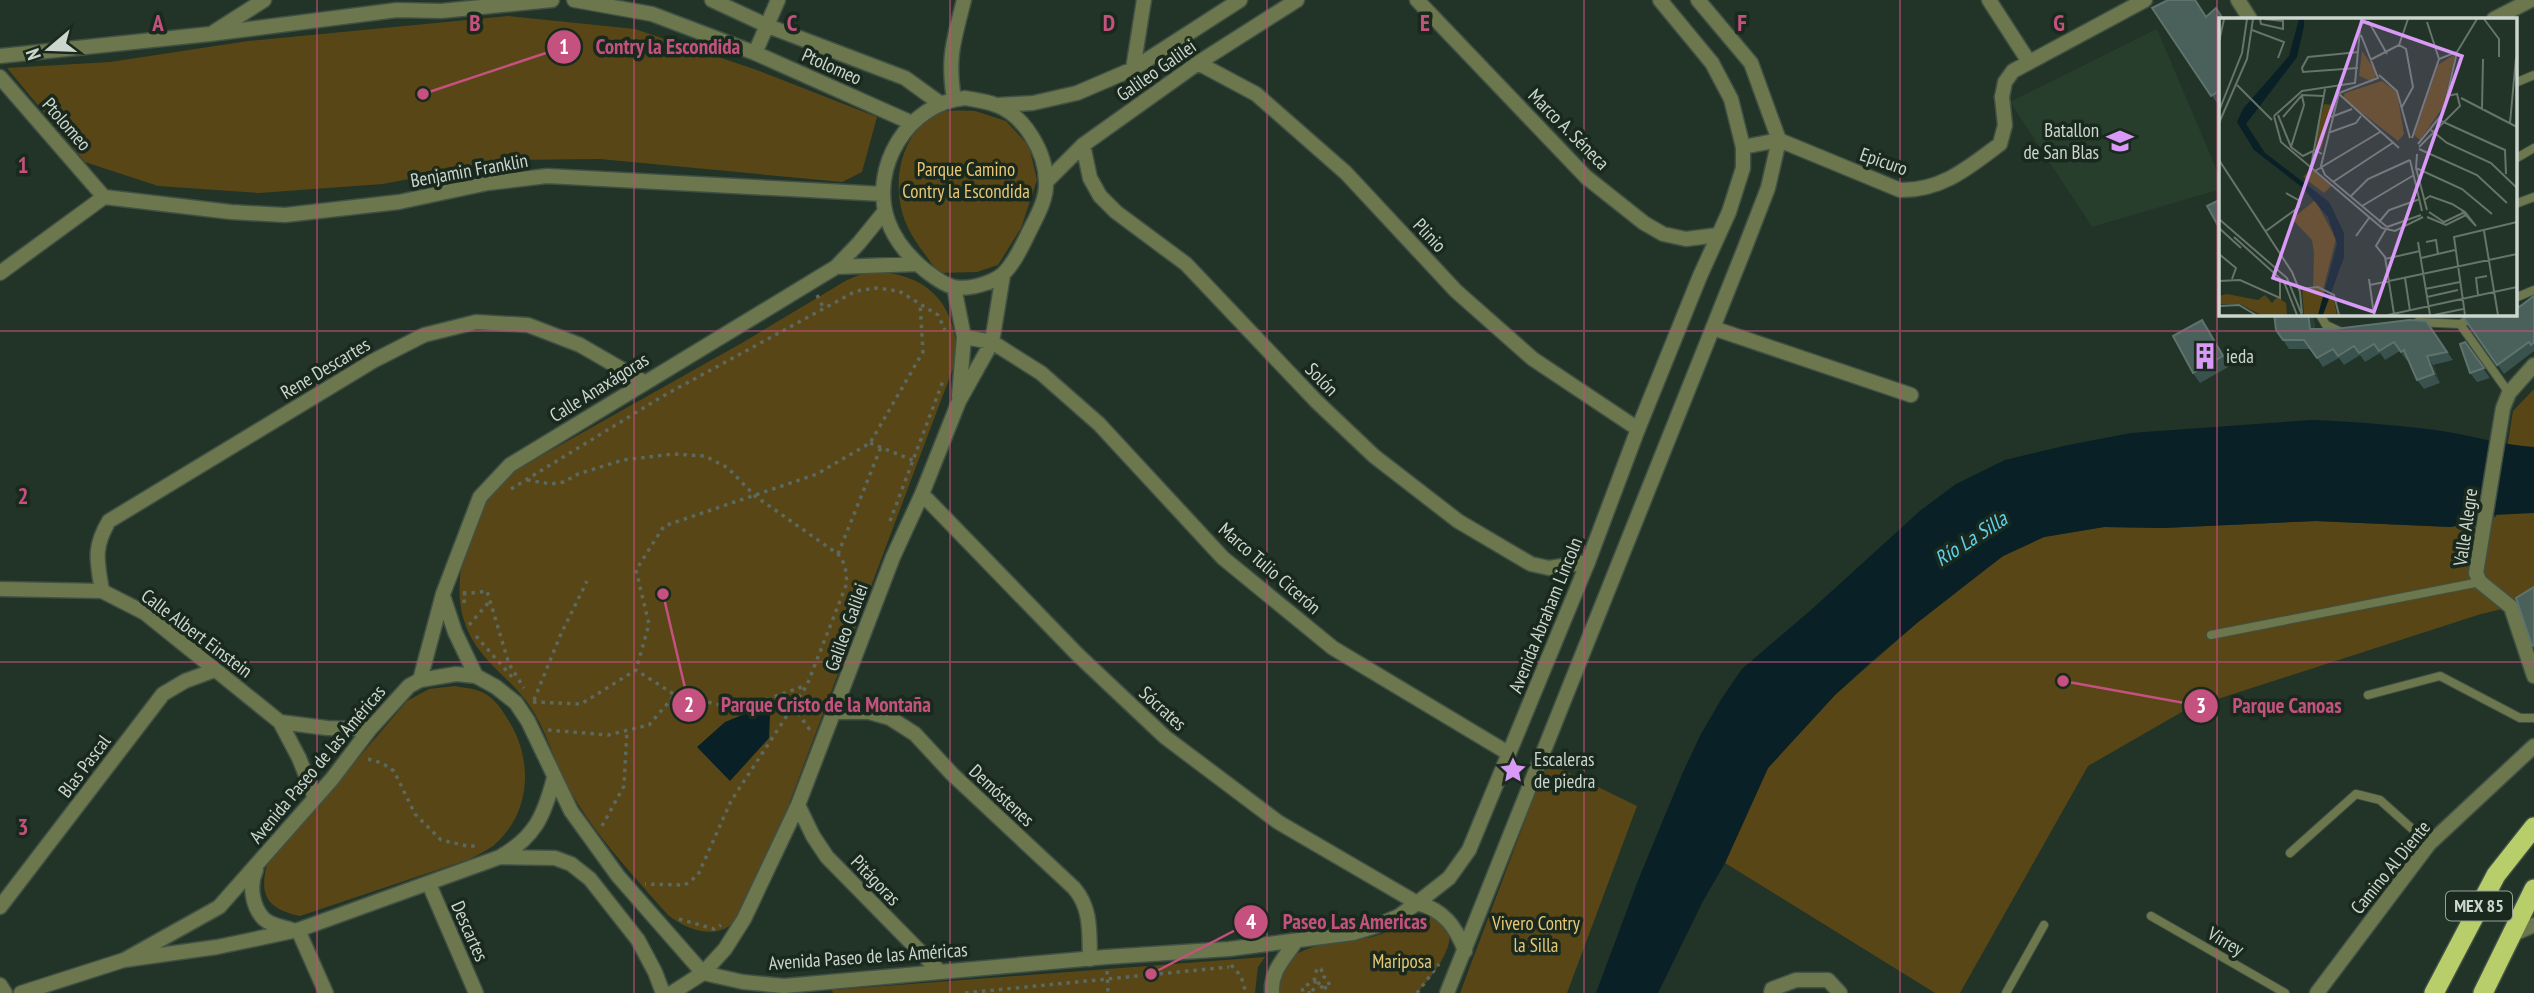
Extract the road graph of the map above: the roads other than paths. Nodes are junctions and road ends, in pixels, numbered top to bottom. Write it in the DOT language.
graph roads {
  1 [pos="264,0"];
  2 [pos="383,0"];
  3 [pos="469,0"];
  4 [pos="552,0"];
  5 [pos="574,0"];
  6 [pos="712,0"];
  7 [pos="778,0"];
  8 [pos="964,0"];
  9 [pos="1144,0"];
  10 [pos="1240,0"];
  11 [pos="1297,0"];
  12 [pos="1417,0"];
  13 [pos="1660,0"];
  14 [pos="1698,0"];
  15 [pos="1989,0"];
  16 [pos="2145,0"];
  17 [pos="2238,0"];
  18 [pos="2531,0"];
  19 [pos="640,6"];
  20 [pos="397,10"];
  21 [pos="441,11"];
  22 [pos="2249,18"];
  23 [pos="2496,18"];
  24 [pos="768,26"];
  25 [pos="210,34"];
  26 [pos="755,53"];
  27 [pos="0,56"];
  28 [pos="2029,62"];
  29 [pos="1198,63"];
  30 [pos="1133,69"];
  31 [pos="2534,75"];
  32 [pos="0,77"];
  33 [pos="2516,83"];
  34 [pos="948,101"];
  35 [pos="997,105"];
  36 [pos="912,123"];
  37 [pos="1779,140"];
  38 [pos="1083,145"];
  39 [pos="1743,147"];
  40 [pos="2534,148"];
  41 [pos="2516,158"];
  42 [pos="1046,182"];
  43 [pos="883,194"];
  44 [pos="104,197"];
  45 [pos="2534,197"];
  46 [pos="2516,204"];
  47 [pos="885,211"];
  48 [pos="1718,234"];
  49 [pos="918,264"];
  50 [pos="836,267"];
  51 [pos="0,273"];
  52 [pos="1003,275"];
  53 [pos="954,287"];
  54 [pos="2534,290"];
  55 [pos="2516,298"];
  56 [pos="2478,315"];
  57 [pos="2320,316"];
  58 [pos="2414,318"];
  59 [pos="2402,323"];
  60 [pos="2460,324"];
  61 [pos="1713,328"];
  62 [pos="2352,329"];
  63 [pos="956,337"];
  64 [pos="992,342"];
  65 [pos="2534,365"];
  66 [pos="644,382"];
  67 [pos="2509,393"];
  68 [pos="1911,395"];
  69 [pos="959,401"];
  70 [pos="1638,429"];
  71 [pos="922,494"];
  72 [pos="1588,562"];
  73 [pos="2478,577"];
  74 [pos="0,589"];
  75 [pos="102,590"];
  76 [pos="443,594"];
  77 [pos="2211,635"];
  78 [pos="215,670"];
  79 [pos="477,676"];
  80 [pos="2534,676"];
  81 [pos="420,680"];
  82 [pos="2368,695"];
  83 [pos="836,712"];
  84 [pos="2534,718"];
  85 [pos="279,722"];
  86 [pos="370,729"];
  87 [pos="2534,746"];
  88 [pos="1508,753"];
  89 [pos="554,778"];
  90 [pos="315,798"];
  91 [pos="798,805"];
  92 [pos="2534,827"];
  93 [pos="2429,844"];
  94 [pos="2290,853"];
  95 [pos="500,857"];
  96 [pos="258,865"];
  97 [pos="429,884"];
  98 [pos="2534,889"];
  99 [pos="1417,903"];
  100 [pos="0,907"];
  101 [pos="2151,916"];
  102 [pos="2044,925"];
  103 [pos="2534,925"];
  104 [pos="298,930"];
  105 [pos="2511,935"];
  106 [pos="1296,941"];
  107 [pos="1465,951"];
  108 [pos="1090,959"];
  109 [pos="124,960"];
  110 [pos="939,971"];
  111 [pos="704,974"];
  112 [pos="0,985"];
  113 [pos="784,985"];
  114 [pos="2490,987"];
  115 [pos="5,993"];
  116 [pos="21,993"];
  117 [pos="326,993"];
  118 [pos="476,993"];
  119 [pos="663,993"];
  120 [pos="673,993"];
  121 [pos="811,993"];
  122 [pos="1272,993"];
  123 [pos="1447,993"];
  124 [pos="1771,993"];
  125 [pos="1840,993"];
  126 [pos="2006,993"];
  127 [pos="2285,993"];
  128 [pos="2317,993"];
  129 [pos="2434,993"];
  1 -- 25 [label="street"];
  2 -- 20 [label="street"];
  3 -- 21 [label="street"];
  4 -- 21 [label="street"];
  5 -- 19 [label="street, Ptolomeo"];
  6 -- 24 [label="street, Ptolomeo"];
  7 -- 24 [label="street"];
  8 -- 34 [label="street"];
  9 -- 30 [label="street"];
  10 -- 30 [label="street, Galileo Galilei"];
  11 -- 29 [label="street, Galileo Galilei"];
  12 -- 48 [label="street, Marco A. Séneca"];
  13 -- 39 [label="street"];
  14 -- 37 [label="street"];
  15 -- 28 [label="street"];
  16 -- 28 [label="street"];
  17 -- 22 [label="street"];
  18 -- 23 [label="street"];
  19 -- 26 [label="street, Ptolomeo"];
  20 -- 21 [label="street"];
  20 -- 25 [label="street"];
  24 -- 26 [label="street"];
  24 -- 34 [label="street, Ptolomeo"];
  25 -- 27 [label="street"];
  26 -- 36 [label="street, Ptolomeo"];
  28 -- 37 [label="street, Epicuro"];
  29 -- 38 [label="street, Galileo Galilei"];
  29 -- 70 [label="street, Plinio"];
  30 -- 35 [label="street, Galileo Galilei"];
  31 -- 33 [label="lane"];
  32 -- 44 [label="street, Ptolomeo"];
  34 -- 35 [label="street"];
  34 -- 36 [label="street"];
  35 -- 42 [label="street"];
  36 -- 43 [label="street"];
  37 -- 39 [label="street"];
  37 -- 61 [label="street"];
  38 -- 42 [label="street, Galileo Galilei"];
  38 -- 72 [label="street, Solón"];
  39 -- 48 [label="street, Avenida Abraham Lincoln"];
  40 -- 41 [label="lane"];
  42 -- 52 [label="street"];
  43 -- 44 [label="street, Benjamin Franklin"];
  43 -- 47 [label="street"];
  44 -- 51 [label="street"];
  45 -- 46 [label="lane"];
  47 -- 49 [label="street"];
  47 -- 50 [label="street, Calle Anaxágoras"];
  48 -- 70 [label="street, Avenida Abraham Lincoln"];
  49 -- 50 [label="street, Calle Anaxágoras"];
  49 -- 53 [label="street"];
  50 -- 66 [label="street, Calle Anaxágoras"];
  52 -- 53 [label="street"];
  52 -- 64 [label="street, Galileo Galilei"];
  53 -- 63 [label="street, Galileo Galilei"];
  54 -- 55 [label="lane"];
  56 -- 60 [label="lane"];
  57 -- 62 [label="lane"];
  58 -- 59 [label="lane"];
  58 -- 60 [label="lane"];
  60 -- 67 [label="lane"];
  61 -- 68 [label="street"];
  61 -- 107 [label="street"];
  63 -- 64 [label="street, Marco Tulio Cicerón"];
  63 -- 69 [label="street, Galileo Galilei"];
  64 -- 69 [label="street, Galileo Galilei"];
  64 -- 88 [label="street, Marco Tulio Cicerón"];
  65 -- 67 [label="street, Valle Alegre"];
  66 -- 75 [label="street, Rene Descartes"];
  66 -- 76 [label="street, Calle Anaxágoras"];
  67 -- 73 [label="street, Valle Alegre"];
  69 -- 71 [label="street, Galileo Galilei"];
  70 -- 72 [label="street, Avenida Abraham Lincoln"];
  71 -- 83 [label="street, Galileo Galilei"];
  71 -- 99 [label="street, Sócrates"];
  72 -- 88 [label="street, Avenida Abraham Lincoln"];
  73 -- 77 [label="lane"];
  73 -- 80 [label="street, Valle Alegre"];
  74 -- 75 [label="street, Calle Albert Einstein"];
  75 -- 78 [label="street, Calle Albert Einstein"];
  76 -- 79 [label="street"];
  76 -- 81 [label="street, Calle Anaxágoras"];
  78 -- 85 [label="street, Calle Albert Einstein"];
  78 -- 100 [label="street, Blas Pascal"];
  79 -- 81 [label="street"];
  79 -- 89 [label="street"];
  81 -- 86 [label="street, Avenida Paseo de las Américas"];
  82 -- 84 [label="lane"];
  83 -- 91 [label="street, Galileo Galilei"];
  83 -- 108 [label="street, Demóstenes"];
  85 -- 86 [label="street"];
  85 -- 90 [label="street, Calle Albert Einstein"];
  86 -- 90 [label="street, Avenida Paseo de las Américas"];
  87 -- 93 [label="street, Camino Al Diente"];
  88 -- 99 [label="street, Avenida Abraham Lincoln"];
  89 -- 95 [label="street"];
  89 -- 111 [label="street"];
  90 -- 96 [label="street, Avenida Paseo de las Américas"];
  91 -- 110 [label="street, Pitágoras"];
  91 -- 111 [label="street, Galileo Galilei"];
  92 -- 129 [label="highway, MEX 85"];
  93 -- 94 [label="lane"];
  93 -- 128 [label="street, Camino Al Diente"];
  95 -- 97 [label="street, Avenida Paseo de las Américas"];
  95 -- 119 [label="street, Avenida Paseo de las Américas"];
  96 -- 104 [label="street"];
  96 -- 109 [label="street, Avenida Paseo de las Américas"];
  97 -- 104 [label="street, Avenida Paseo de las Américas"];
  97 -- 118 [label="street, Descartes"];
  98 -- 105 [label="highway, MEX 85"];
  99 -- 106 [label="street, Avenida Abraham Lincoln"];
  99 -- 107 [label="street, Sócrates"];
  101 -- 127 [label="lane, Virrey"];
  102 -- 126 [label="lane"];
  103 -- 105 [label="street"];
  104 -- 109 [label="street, Avenida Paseo de las Américas"];
  104 -- 117 [label="street"];
  105 -- 114 [label="highway, MEX 85"];
  106 -- 108 [label="street, Avenida Paseo de las Américas"];
  106 -- 122 [label="street"];
  107 -- 123 [label="street"];
  108 -- 110 [label="street, Avenida Paseo de las Américas"];
  109 -- 116 [label="street, Avenida Paseo de las Américas"];
  110 -- 113 [label="street, Avenida Paseo de las Américas"];
  111 -- 113 [label="street, Avenida Paseo de las Américas"];
  111 -- 120 [label="street, Galileo Galilei"];
  112 -- 115 [label="street"];
  113 -- 121 [label="street"];
  124 -- 125 [label="street"];
}
